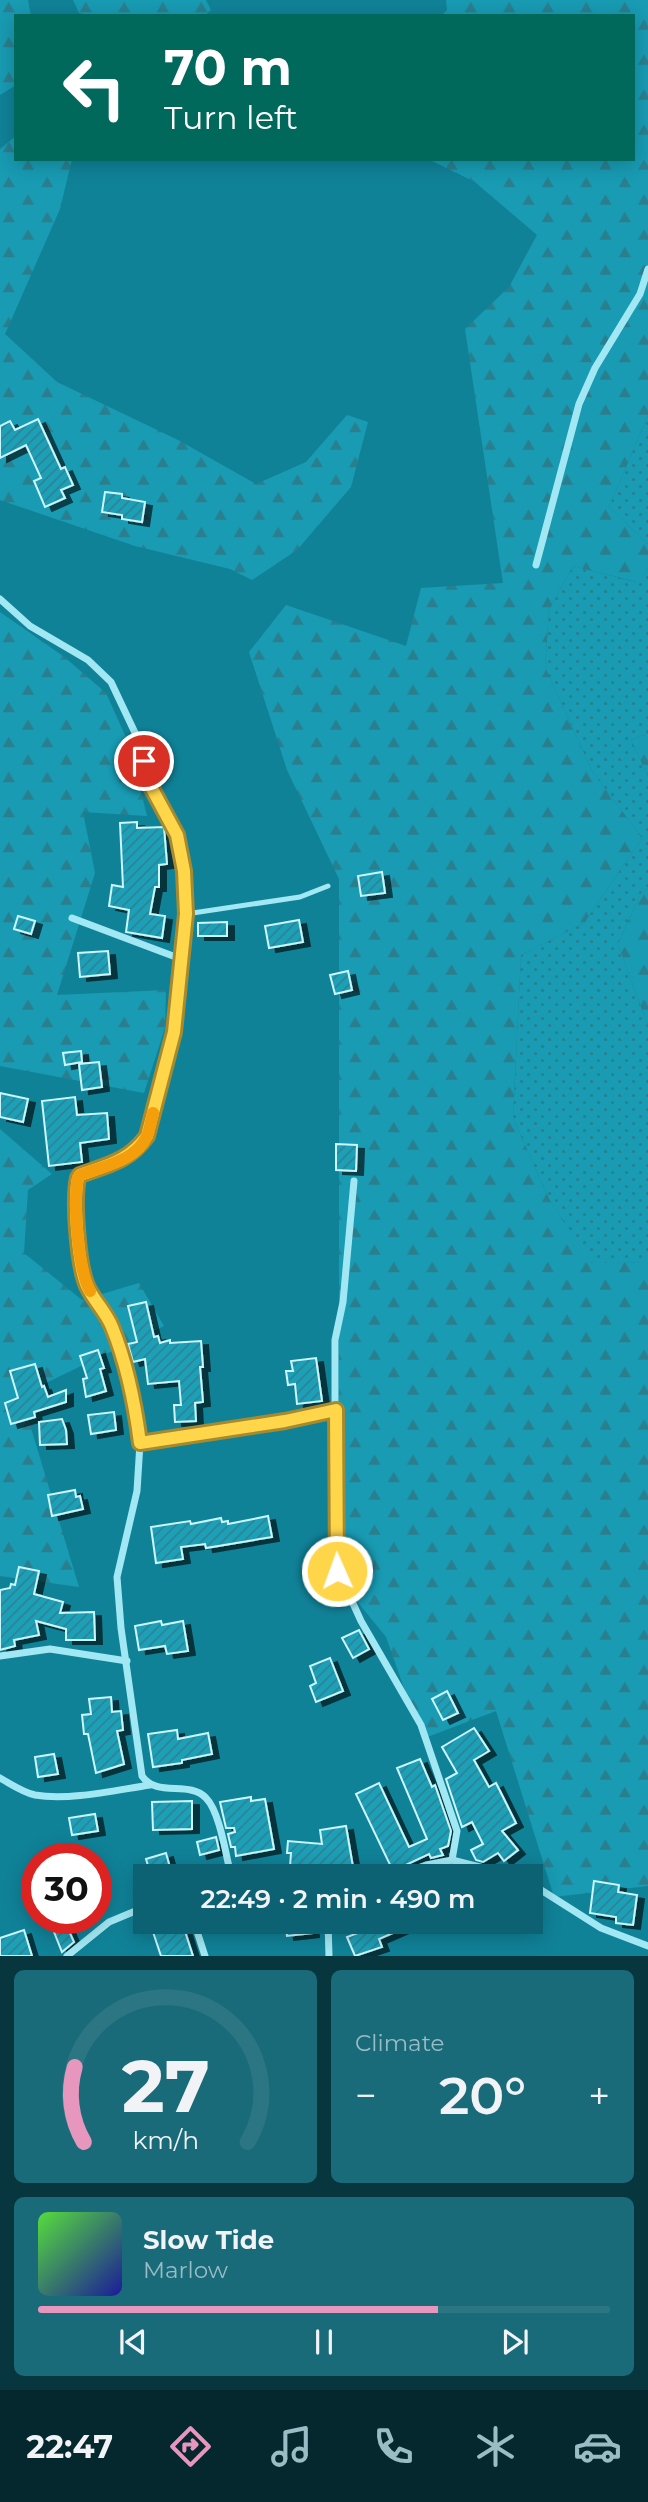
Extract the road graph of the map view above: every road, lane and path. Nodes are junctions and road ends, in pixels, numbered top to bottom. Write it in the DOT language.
graph roads {
  1 [pos="648,269"];
  2 [pos="536,565"];
  3 [pos="0,599"];
  4 [pos="328,886"];
  5 [pos="186,914"];
  6 [pos="72,918"];
  7 [pos="181,958"];
  8 [pos="354,1181"];
  9 [pos="336,1410"];
  10 [pos="140,1443"];
  11 [pos="0,1656"];
  12 [pos="127,1661"];
  13 [pos="0,1778"];
  14 [pos="150,1785"];
  15 [pos="452,1860"];
  16 [pos="228,1864"];
  17 [pos="431,1864"];
  18 [pos="468,1864"];
  19 [pos="543,1891"];
  20 [pos="133,1912"];
  21 [pos="198,1934"];
  22 [pos="328,1934"];
  23 [pos="648,1946"];
  24 [pos="67,1956"];
  25 [pos="205,1956"];
  26 [pos="329,1956"];
  1 -- 2 [label="street"];
  3 -- 5 [label="street"];
  4 -- 5 [label="lane"];
  5 -- 7 [label="street"];
  6 -- 7 [label="street"];
  7 -- 10 [label="street"];
  8 -- 9 [label="street"];
  9 -- 10 [label="street"];
  9 -- 15 [label="street"];
  10 -- 12 [label="street"];
  11 -- 12 [label="street"];
  12 -- 14 [label="street"];
  13 -- 14 [label="street"];
  14 -- 16 [label="street"];
  15 -- 17 [label="street"];
  15 -- 18 [label="street"];
  19 -- 23 [label="street"];
  20 -- 24 [label="street"];
  21 -- 25 [label="street"];
  22 -- 26 [label="street"];
}
